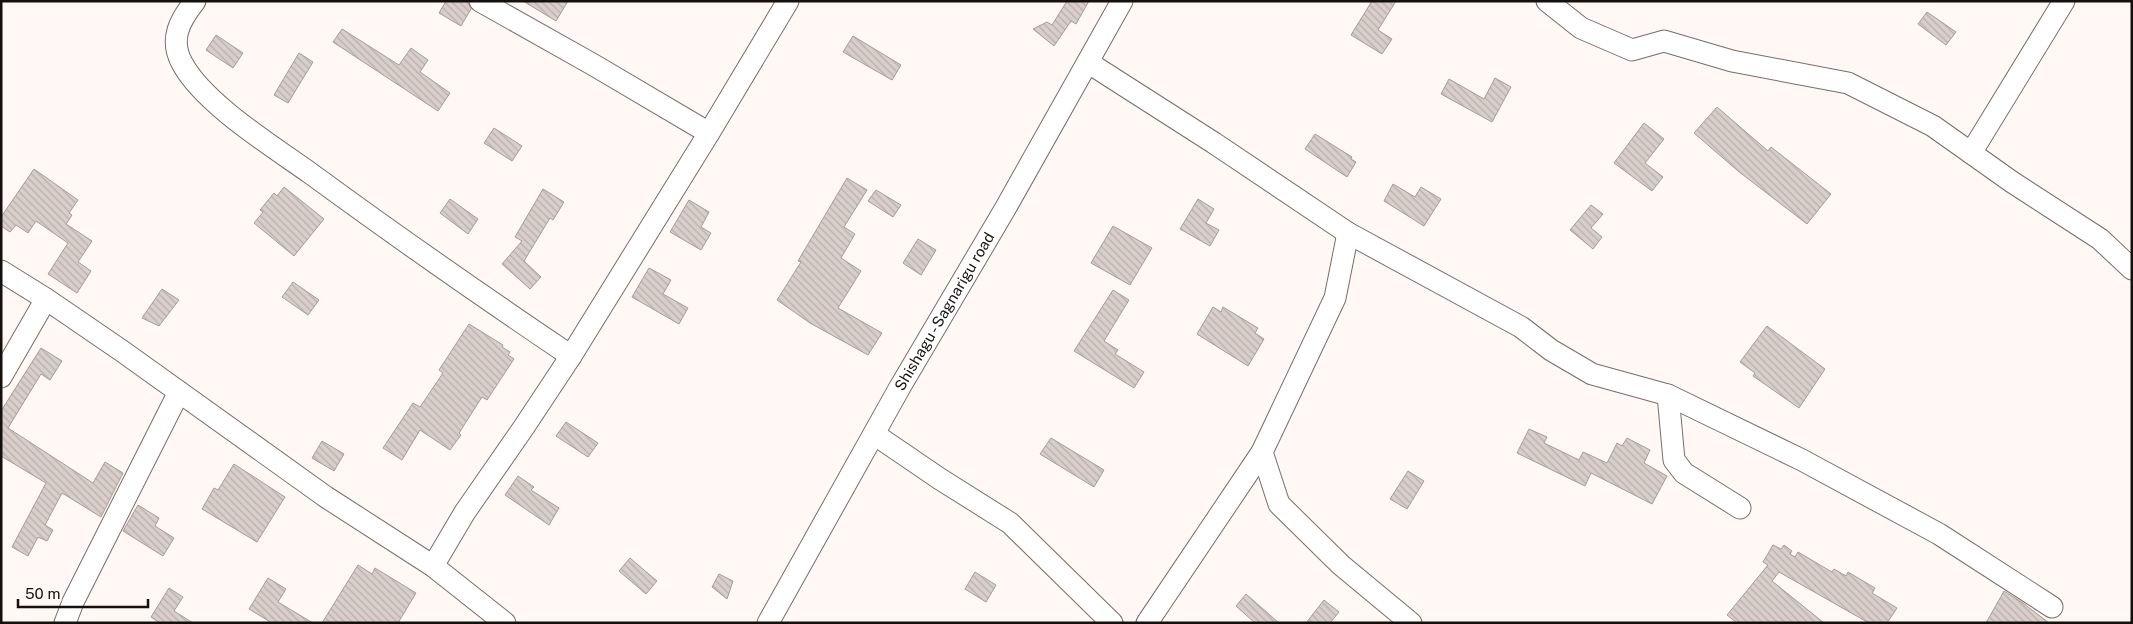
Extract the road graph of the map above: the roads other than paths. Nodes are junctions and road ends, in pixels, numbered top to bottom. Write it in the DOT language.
graph roads {
  1 [pos="195,1"];
  2 [pos="480,1"];
  3 [pos="788,1"];
  4 [pos="1122,1"];
  5 [pos="1547,1"];
  6 [pos="2064,1"];
  7 [pos="1089,63"];
  8 [pos="709,133"];
  9 [pos="1971,153"];
  10 [pos="1348,233"];
  11 [pos="2132,270"];
  12 [pos="1,272"];
  13 [pos="46,299"];
  14 [pos="570,356"];
  15 [pos="1,377"];
  16 [pos="179,392"];
  17 [pos="1668,395"];
  18 [pos="874,434"];
  19 [pos="1262,452"];
  20 [pos="1740,508"];
  21 [pos="433,566"];
  22 [pos="2052,607"];
  23 [pos="65,623"];
  24 [pos="504,623"];
  25 [pos="768,623"];
  26 [pos="1112,623"];
  27 [pos="1147,623"];
  28 [pos="1411,623"];
  1 -- 14 [label="street"];
  2 -- 8 [label="street"];
  3 -- 8 [label="street"];
  4 -- 7 [label="street, Shishagu - Sagnarigu road"];
  5 -- 9 [label="street"];
  6 -- 9 [label="street"];
  7 -- 10 [label="street"];
  7 -- 18 [label="street, Shishagu - Sagnarigu road"];
  8 -- 14 [label="street"];
  9 -- 11 [label="street"];
  10 -- 17 [label="street"];
  10 -- 19 [label="street"];
  12 -- 13 [label="street"];
  13 -- 15 [label="street"];
  13 -- 16 [label="street"];
  14 -- 21 [label="street"];
  16 -- 21 [label="street"];
  16 -- 23 [label="street"];
  17 -- 20 [label="street"];
  17 -- 22 [label="street"];
  18 -- 25 [label="street, Shishagu - Sagnarigu road"];
  18 -- 26 [label="street"];
  19 -- 27 [label="street"];
  19 -- 28 [label="street"];
  21 -- 24 [label="street"];
}
